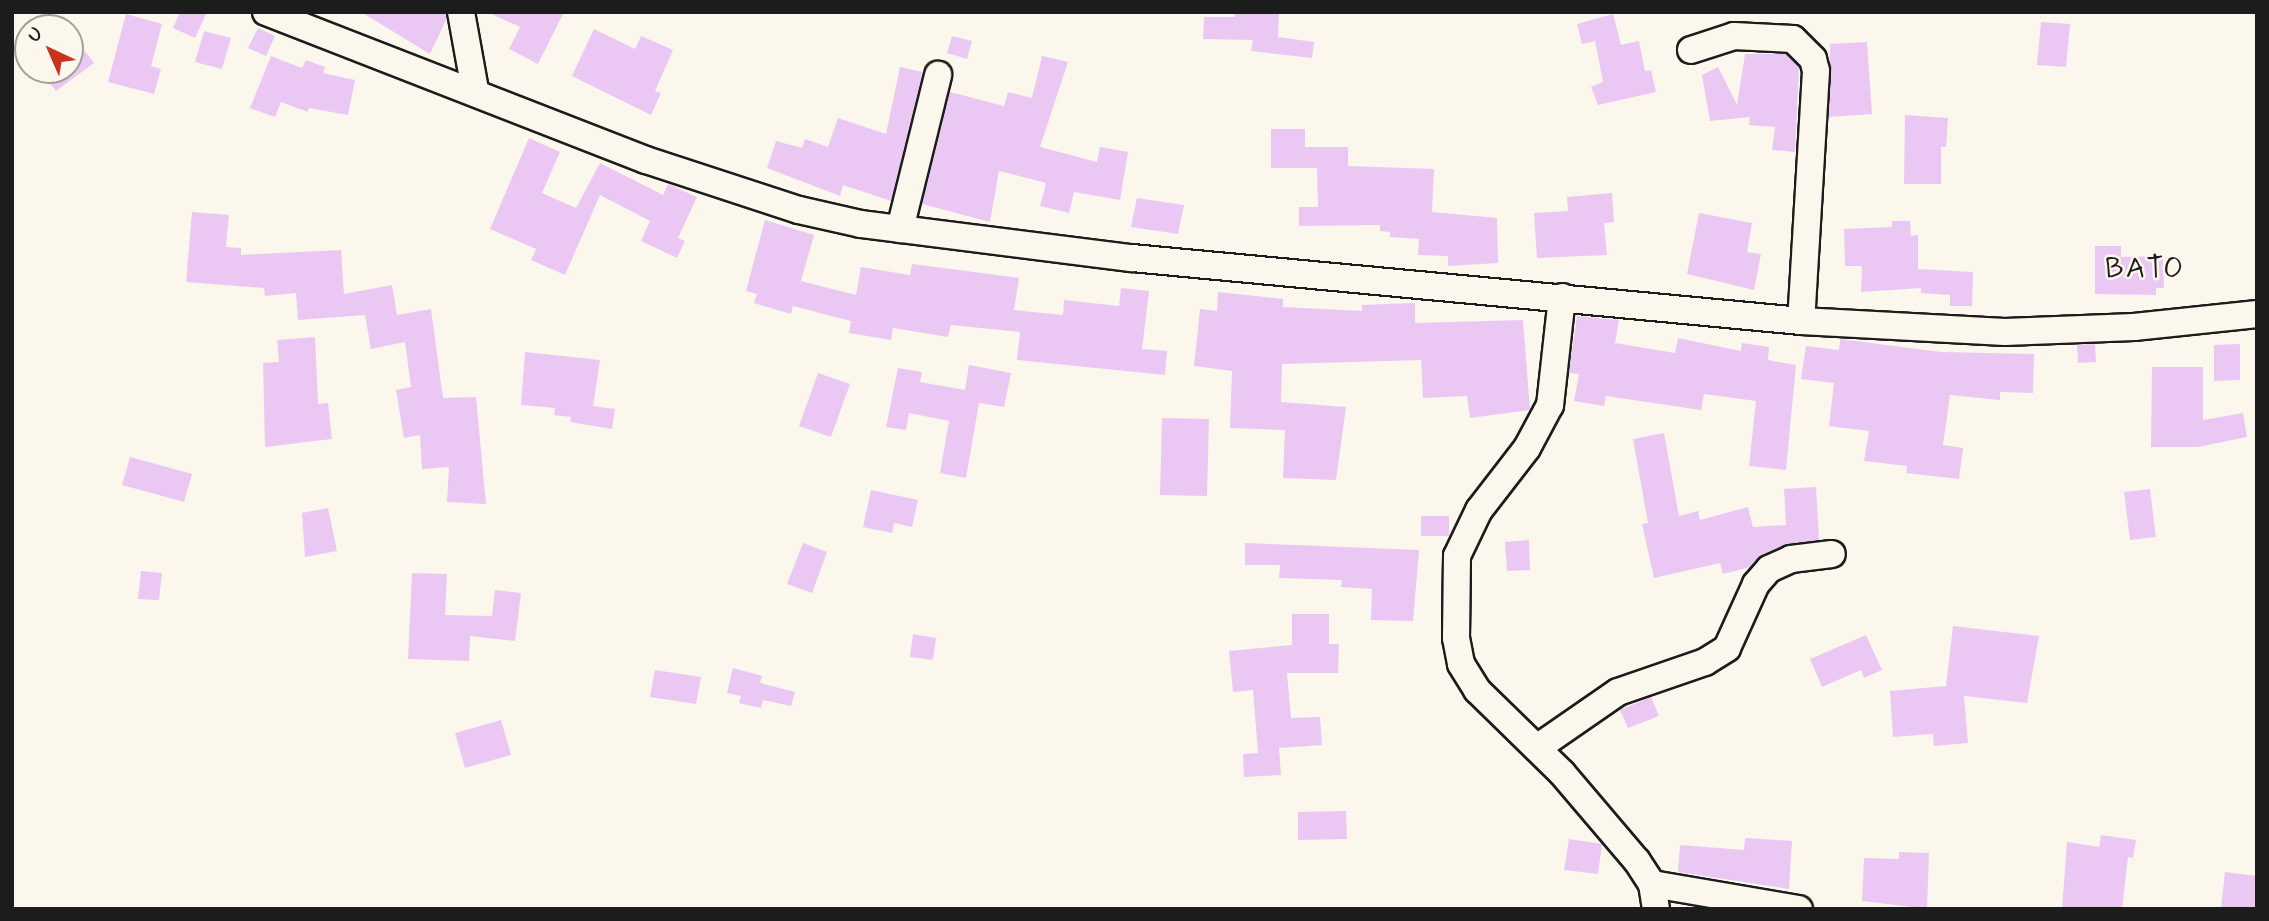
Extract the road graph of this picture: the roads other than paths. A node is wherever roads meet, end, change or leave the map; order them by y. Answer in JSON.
{"nodes":[{"id":1,"x":266,"y":12,"type":"edge"},
{"id":2,"x":461,"y":12,"type":"edge"},
{"id":3,"x":1691,"y":50,"type":"dead end"},
{"id":4,"x":938,"y":75,"type":"dead end"},
{"id":5,"x":475,"y":90,"type":"junction"},
{"id":6,"x":900,"y":229,"type":"junction"},
{"id":7,"x":1562,"y":297,"type":"junction"},
{"id":8,"x":2257,"y":314,"type":"edge"},
{"id":9,"x":1801,"y":321,"type":"junction"},
{"id":10,"x":1832,"y":554,"type":"dead end"},
{"id":11,"x":1537,"y":748,"type":"junction"},
{"id":12,"x":1654,"y":896,"type":"edge"},
{"id":13,"x":1799,"y":909,"type":"edge"}],
"edges":[{"from":1,"to":5,"type":"street"},
{"from":2,"to":5,"type":"street"},
{"from":3,"to":9,"type":"street"},
{"from":4,"to":6,"type":"street"},
{"from":5,"to":6,"type":"street"},
{"from":6,"to":7,"type":"street"},
{"from":7,"to":9,"type":"street"},
{"from":7,"to":11,"type":"street"},
{"from":8,"to":9,"type":"street"},
{"from":10,"to":11,"type":"street"},
{"from":11,"to":12,"type":"street"},
{"from":12,"to":13,"type":"street"}]}
